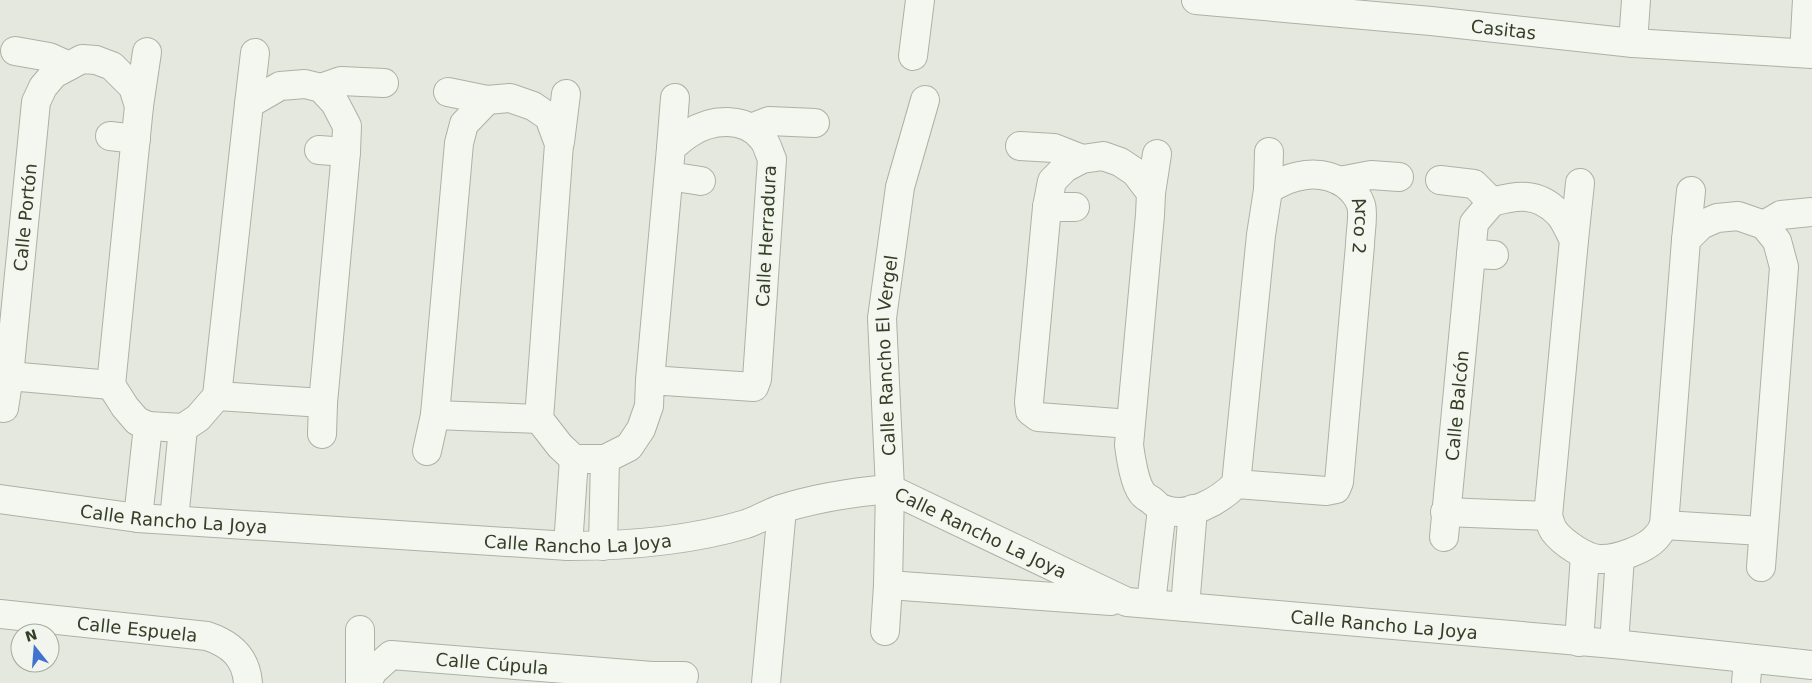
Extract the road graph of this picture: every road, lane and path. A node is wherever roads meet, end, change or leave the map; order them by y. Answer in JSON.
{"nodes":[{"id":1,"x":920,"y":0,"type":"edge"},
{"id":2,"x":1196,"y":0,"type":"edge"},
{"id":3,"x":1636,"y":0,"type":"edge"},
{"id":4,"x":1807,"y":0,"type":"edge"},
{"id":5,"x":1432,"y":11,"type":"edge"},
{"id":6,"x":1633,"y":43,"type":"junction"},
{"id":7,"x":15,"y":51,"type":"dead end"},
{"id":8,"x":147,"y":52,"type":"dead end"},
{"id":9,"x":255,"y":53,"type":"dead end"},
{"id":10,"x":1808,"y":54,"type":"edge"},
{"id":11,"x":913,"y":56,"type":"dead end"},
{"id":12,"x":69,"y":66,"type":"junction"},
{"id":13,"x":384,"y":83,"type":"dead end"},
{"id":14,"x":321,"y":88,"type":"junction"},
{"id":15,"x":448,"y":92,"type":"dead end"},
{"id":16,"x":566,"y":94,"type":"dead end"},
{"id":17,"x":675,"y":98,"type":"dead end"},
{"id":18,"x":487,"y":100,"type":"junction"},
{"id":19,"x":925,"y":100,"type":"dead end"},
{"id":20,"x":250,"y":104,"type":"junction"},
{"id":21,"x":139,"y":106,"type":"junction"},
{"id":22,"x":815,"y":122,"type":"dead end"},
{"id":23,"x":751,"y":128,"type":"junction"},
{"id":24,"x":560,"y":144,"type":"junction"},
{"id":25,"x":1020,"y":146,"type":"dead end"},
{"id":26,"x":671,"y":148,"type":"junction"},
{"id":27,"x":319,"y":150,"type":"dead end"},
{"id":28,"x":346,"y":152,"type":"junction"},
{"id":29,"x":1269,"y":152,"type":"dead end"},
{"id":30,"x":1157,"y":154,"type":"dead end"},
{"id":31,"x":1082,"y":159,"type":"junction"},
{"id":32,"x":668,"y":176,"type":"junction"},
{"id":33,"x":1399,"y":177,"type":"dead end"},
{"id":34,"x":1440,"y":180,"type":"dead end"},
{"id":35,"x":701,"y":181,"type":"dead end"},
{"id":36,"x":1340,"y":181,"type":"junction"},
{"id":37,"x":1580,"y":183,"type":"dead end"},
{"id":38,"x":1268,"y":190,"type":"junction"},
{"id":39,"x":1690,"y":191,"type":"dead end"},
{"id":40,"x":1492,"y":202,"type":"junction"},
{"id":41,"x":1047,"y":207,"type":"junction"},
{"id":42,"x":1075,"y":207,"type":"dead end"},
{"id":43,"x":1143,"y":207,"type":"junction"},
{"id":44,"x":1812,"y":212,"type":"edge"},
{"id":45,"x":1764,"y":225,"type":"junction"},
{"id":46,"x":1686,"y":240,"type":"junction"},
{"id":47,"x":1565,"y":254,"type":"junction"},
{"id":48,"x":9,"y":376,"type":"junction"},
{"id":49,"x":650,"y":380,"type":"junction"},
{"id":50,"x":111,"y":386,"type":"junction"},
{"id":51,"x":217,"y":396,"type":"junction"},
{"id":52,"x":322,"y":403,"type":"junction"},
{"id":53,"x":4,"y":408,"type":"dead end"},
{"id":54,"x":435,"y":415,"type":"junction"},
{"id":55,"x":539,"y":419,"type":"junction"},
{"id":56,"x":1130,"y":424,"type":"junction"},
{"id":57,"x":148,"y":426,"type":"junction"},
{"id":58,"x":183,"y":428,"type":"junction"},
{"id":59,"x":322,"y":434,"type":"dead end"},
{"id":60,"x":427,"y":451,"type":"dead end"},
{"id":61,"x":574,"y":459,"type":"junction"},
{"id":62,"x":605,"y":459,"type":"junction"},
{"id":63,"x":1236,"y":484,"type":"junction"},
{"id":64,"x":890,"y":489,"type":"junction"},
{"id":65,"x":0,"y":499,"type":"edge"},
{"id":66,"x":782,"y":509,"type":"junction"},
{"id":67,"x":1162,"y":509,"type":"junction"},
{"id":68,"x":1193,"y":509,"type":"junction"},
{"id":69,"x":1548,"y":516,"type":"junction"},
{"id":70,"x":138,"y":518,"type":"junction"},
{"id":71,"x":174,"y":520,"type":"junction"},
{"id":72,"x":1664,"y":525,"type":"junction"},
{"id":73,"x":1762,"y":531,"type":"junction"},
{"id":74,"x":568,"y":546,"type":"junction"},
{"id":75,"x":603,"y":546,"type":"junction"},
{"id":76,"x":1585,"y":555,"type":"junction"},
{"id":77,"x":1620,"y":557,"type":"junction"},
{"id":78,"x":1761,"y":567,"type":"dead end"},
{"id":79,"x":888,"y":585,"type":"junction"},
{"id":80,"x":1139,"y":603,"type":"junction"},
{"id":81,"x":1185,"y":606,"type":"junction"},
{"id":82,"x":0,"y":614,"type":"edge"},
{"id":83,"x":360,"y":630,"type":"dead end"},
{"id":84,"x":884,"y":631,"type":"dead end"},
{"id":85,"x":1579,"y":642,"type":"junction"},
{"id":86,"x":1614,"y":644,"type":"junction"},
{"id":87,"x":1812,"y":665,"type":"edge"},
{"id":88,"x":1747,"y":671,"type":"edge"},
{"id":89,"x":684,"y":676,"type":"dead end"},
{"id":90,"x":651,"y":679,"type":"edge"},
{"id":91,"x":248,"y":683,"type":"edge"},
{"id":92,"x":360,"y":683,"type":"edge"},
{"id":93,"x":367,"y":683,"type":"edge"},
{"id":94,"x":766,"y":683,"type":"edge"}],
"edges":[{"from":1,"to":11,"type":"street"},
{"from":2,"to":5,"type":"street","name":"Casitas"},
{"from":3,"to":6,"type":"street"},
{"from":4,"to":10,"type":"street"},
{"from":5,"to":6,"type":"street","name":"Casitas"},
{"from":6,"to":10,"type":"street","name":"Casitas"},
{"from":7,"to":12,"type":"street"},
{"from":8,"to":21,"type":"street","name":"Calle Portón"},
{"from":9,"to":20,"type":"street"},
{"from":12,"to":21,"type":"street","name":"Calle Portón"},
{"from":12,"to":48,"type":"street","name":"Calle Portón"},
{"from":13,"to":14,"type":"street"},
{"from":14,"to":20,"type":"street"},
{"from":14,"to":28,"type":"street"},
{"from":15,"to":18,"type":"street"},
{"from":16,"to":24,"type":"street"},
{"from":17,"to":26,"type":"street"},
{"from":18,"to":24,"type":"street"},
{"from":18,"to":54,"type":"street"},
{"from":19,"to":64,"type":"street","name":"Calle Rancho El Vergel"},
{"from":20,"to":51,"type":"street"},
{"from":21,"to":50,"type":"street","name":"Calle Portón"},
{"from":22,"to":23,"type":"street"},
{"from":23,"to":26,"type":"street"},
{"from":23,"to":49,"type":"street","name":"Calle Herradura"},
{"from":24,"to":55,"type":"street"},
{"from":25,"to":31,"type":"street"},
{"from":26,"to":32,"type":"street"},
{"from":27,"to":28,"type":"street"},
{"from":28,"to":52,"type":"street"},
{"from":29,"to":38,"type":"street"},
{"from":30,"to":43,"type":"street"},
{"from":31,"to":41,"type":"street"},
{"from":31,"to":43,"type":"street"},
{"from":32,"to":35,"type":"street"},
{"from":32,"to":49,"type":"street"},
{"from":33,"to":36,"type":"street"},
{"from":34,"to":40,"type":"street"},
{"from":36,"to":38,"type":"street","name":"Arco 2"},
{"from":36,"to":63,"type":"street","name":"Arco 2"},
{"from":37,"to":47,"type":"street"},
{"from":38,"to":63,"type":"street"},
{"from":39,"to":46,"type":"street"},
{"from":40,"to":47,"type":"street"},
{"from":40,"to":69,"type":"street","name":"Calle Balcón"},
{"from":41,"to":42,"type":"street"},
{"from":41,"to":56,"type":"street"},
{"from":43,"to":56,"type":"street"},
{"from":44,"to":45,"type":"street"},
{"from":45,"to":46,"type":"street"},
{"from":45,"to":73,"type":"street"},
{"from":46,"to":72,"type":"street"},
{"from":47,"to":69,"type":"street"},
{"from":48,"to":50,"type":"street"},
{"from":48,"to":53,"type":"street","name":"Calle Portón"},
{"from":49,"to":62,"type":"street"},
{"from":50,"to":57,"type":"street"},
{"from":51,"to":52,"type":"street"},
{"from":51,"to":58,"type":"street"},
{"from":52,"to":59,"type":"street"},
{"from":54,"to":55,"type":"street"},
{"from":54,"to":60,"type":"street"},
{"from":55,"to":61,"type":"street"},
{"from":56,"to":67,"type":"street"},
{"from":57,"to":58,"type":"street"},
{"from":57,"to":70,"type":"street"},
{"from":58,"to":71,"type":"street"},
{"from":61,"to":62,"type":"street"},
{"from":61,"to":74,"type":"street"},
{"from":62,"to":75,"type":"street"},
{"from":63,"to":68,"type":"street"},
{"from":64,"to":66,"type":"street","name":"Calle Rancho La Joya"},
{"from":64,"to":79,"type":"street","name":"Calle Rancho El Vergel"},
{"from":64,"to":80,"type":"street","name":"Calle Rancho La Joya"},
{"from":65,"to":70,"type":"street","name":"Calle Rancho La Joya"},
{"from":66,"to":75,"type":"street","name":"Calle Rancho La Joya"},
{"from":66,"to":94,"type":"street"},
{"from":67,"to":68,"type":"street"},
{"from":67,"to":80,"type":"street"},
{"from":68,"to":81,"type":"street"},
{"from":69,"to":76,"type":"street"},
{"from":70,"to":71,"type":"street","name":"Calle Rancho La Joya"},
{"from":71,"to":74,"type":"street","name":"Calle Rancho La Joya"},
{"from":72,"to":73,"type":"street"},
{"from":72,"to":77,"type":"street"},
{"from":73,"to":78,"type":"street"},
{"from":74,"to":75,"type":"street","name":"Calle Rancho La Joya"},
{"from":76,"to":77,"type":"street"},
{"from":76,"to":85,"type":"street"},
{"from":77,"to":86,"type":"street"},
{"from":79,"to":80,"type":"street"},
{"from":79,"to":84,"type":"street","name":"Calle Rancho El Vergel"},
{"from":80,"to":81,"type":"street","name":"Calle Rancho La Joya"},
{"from":81,"to":85,"type":"street","name":"Calle Rancho La Joya"},
{"from":82,"to":91,"type":"street","name":"Calle Espuela"},
{"from":83,"to":92,"type":"street"},
{"from":85,"to":86,"type":"street","name":"Calle Rancho La Joya"},
{"from":86,"to":88,"type":"street","name":"Calle Rancho La Joya"},
{"from":87,"to":88,"type":"street","name":"Calle Rancho La Joya"},
{"from":89,"to":90,"type":"street","name":"Calle Cúpula"},
{"from":90,"to":93,"type":"street","name":"Calle Cúpula"}]}
